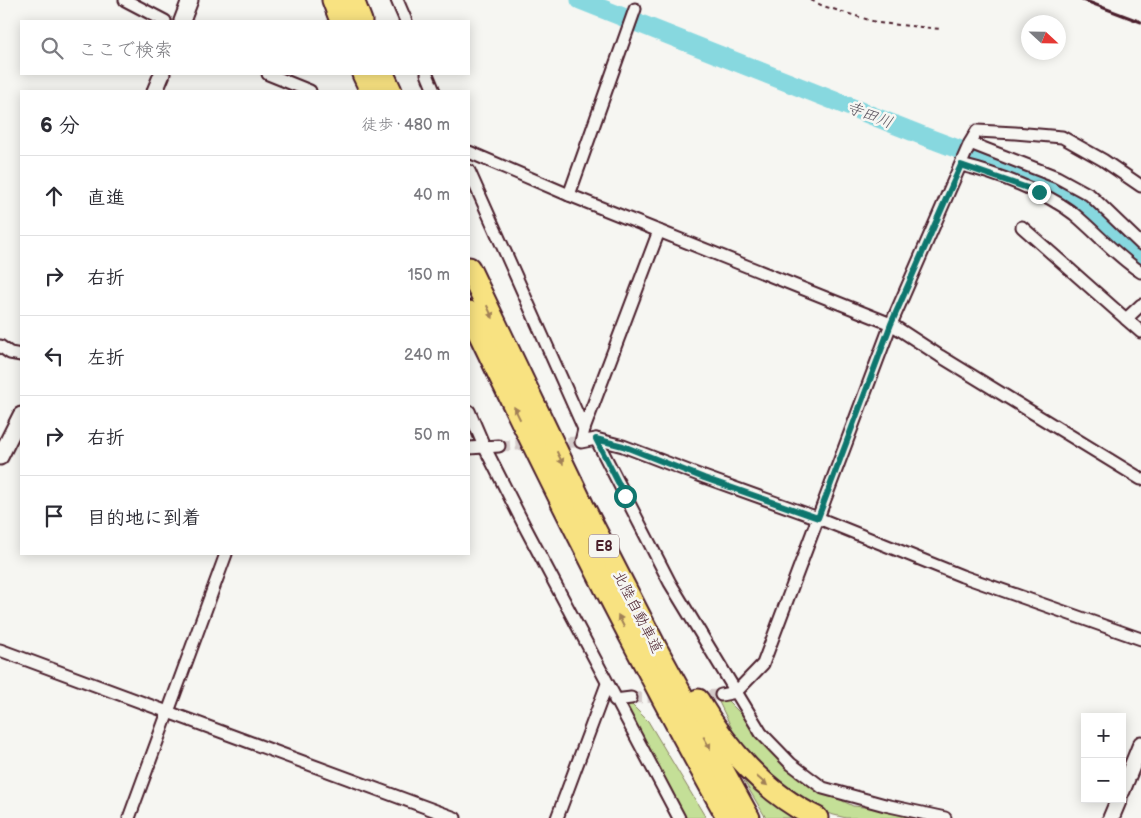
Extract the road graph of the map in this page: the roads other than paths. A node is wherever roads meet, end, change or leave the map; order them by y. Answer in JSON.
{"nodes":[{"id":1,"x":125,"y":0,"type":"edge"},
{"id":2,"x":190,"y":0,"type":"edge"},
{"id":3,"x":333,"y":0,"type":"edge"},
{"id":4,"x":353,"y":0,"type":"edge"},
{"id":5,"x":397,"y":0,"type":"edge"},
{"id":6,"x":635,"y":9,"type":"dead end"},
{"id":7,"x":163,"y":20,"type":"edge"},
{"id":8,"x":182,"y":20,"type":"edge"},
{"id":9,"x":341,"y":20,"type":"edge"},
{"id":10,"x":361,"y":20,"type":"edge"},
{"id":11,"x":406,"y":20,"type":"edge"},
{"id":12,"x":162,"y":75,"type":"edge"},
{"id":13,"x":270,"y":75,"type":"edge"},
{"id":14,"x":363,"y":75,"type":"edge"},
{"id":15,"x":383,"y":75,"type":"edge"},
{"id":16,"x":427,"y":75,"type":"edge"},
{"id":17,"x":155,"y":90,"type":"edge"},
{"id":18,"x":308,"y":90,"type":"edge"},
{"id":19,"x":371,"y":90,"type":"edge"},
{"id":20,"x":391,"y":90,"type":"edge"},
{"id":21,"x":434,"y":90,"type":"edge"},
{"id":22,"x":970,"y":143,"type":"junction"},
{"id":23,"x":470,"y":152,"type":"edge"},
{"id":24,"x":961,"y":165,"type":"junction"},
{"id":25,"x":470,"y":173,"type":"edge"},
{"id":26,"x":1141,"y":186,"type":"edge"},
{"id":27,"x":569,"y":195,"type":"junction"},
{"id":28,"x":1022,"y":227,"type":"dead end"},
{"id":29,"x":659,"y":231,"type":"junction"},
{"id":30,"x":1141,"y":244,"type":"edge"},
{"id":31,"x":470,"y":270,"type":"edge"},
{"id":32,"x":1141,"y":272,"type":"edge"},
{"id":33,"x":1141,"y":305,"type":"edge"},
{"id":34,"x":470,"y":314,"type":"edge"},
{"id":35,"x":1126,"y":319,"type":"junction"},
{"id":36,"x":891,"y":324,"type":"junction"},
{"id":37,"x":1141,"y":332,"type":"edge"},
{"id":38,"x":0,"y":346,"type":"edge"},
{"id":39,"x":20,"y":355,"type":"edge"},
{"id":40,"x":470,"y":413,"type":"edge"},
{"id":41,"x":20,"y":417,"type":"edge"},
{"id":42,"x":584,"y":429,"type":"junction"},
{"id":43,"x":596,"y":439,"type":"junction"},
{"id":44,"x":484,"y":446,"type":"junction"},
{"id":45,"x":499,"y":446,"type":"tunnel mouth"},
{"id":46,"x":470,"y":448,"type":"edge"},
{"id":47,"x":0,"y":457,"type":"edge"},
{"id":48,"x":1141,"y":479,"type":"edge"},
{"id":49,"x":583,"y":506,"type":"junction"},
{"id":50,"x":818,"y":518,"type":"junction"},
{"id":51,"x":226,"y":555,"type":"edge"},
{"id":52,"x":1141,"y":639,"type":"edge"},
{"id":53,"x":635,"y":648,"type":"junction"},
{"id":54,"x":0,"y":650,"type":"edge"},
{"id":55,"x":607,"y":684,"type":"junction"},
{"id":56,"x":736,"y":692,"type":"junction"},
{"id":57,"x":722,"y":695,"type":"tunnel mouth"},
{"id":58,"x":631,"y":698,"type":"tunnel mouth"},
{"id":59,"x":615,"y":700,"type":"junction"},
{"id":60,"x":168,"y":711,"type":"junction"},
{"id":61,"x":1141,"y":744,"type":"edge"},
{"id":62,"x":1126,"y":781,"type":"edge"},
{"id":63,"x":1117,"y":803,"type":"edge"},
{"id":64,"x":129,"y":818,"type":"edge"},
{"id":65,"x":455,"y":818,"type":"edge"},
{"id":66,"x":557,"y":818,"type":"edge"},
{"id":67,"x":679,"y":818,"type":"edge"},
{"id":68,"x":720,"y":818,"type":"edge"},
{"id":69,"x":728,"y":818,"type":"edge"},
{"id":70,"x":750,"y":818,"type":"edge"},
{"id":71,"x":817,"y":818,"type":"edge"},
{"id":72,"x":945,"y":818,"type":"edge"},
{"id":73,"x":1111,"y":818,"type":"edge"}],
"edges":[{"from":1,"to":7,"type":"street"},
{"from":2,"to":8,"type":"street"},
{"from":3,"to":9,"type":"highway"},
{"from":4,"to":10,"type":"highway"},
{"from":5,"to":11,"type":"street"},
{"from":6,"to":27,"type":"street"},
{"from":12,"to":17,"type":"street"},
{"from":13,"to":18,"type":"street"},
{"from":14,"to":19,"type":"highway"},
{"from":15,"to":20,"type":"highway"},
{"from":16,"to":21,"type":"street"},
{"from":22,"to":24,"type":"street"},
{"from":22,"to":26,"type":"street"},
{"from":22,"to":30,"type":"street"},
{"from":23,"to":27,"type":"street"},
{"from":24,"to":32,"type":"street"},
{"from":24,"to":36,"type":"street"},
{"from":25,"to":42,"type":"street"},
{"from":27,"to":29,"type":"street"},
{"from":28,"to":35,"type":"street"},
{"from":29,"to":36,"type":"street"},
{"from":29,"to":42,"type":"street"},
{"from":31,"to":49,"type":"highway","name":"北陸自動車道","number":"E8","one_way":true},
{"from":33,"to":35,"type":"street"},
{"from":53,"to":34,"type":"highway","name":"北陸自動車道","number":"E8","one_way":true},
{"from":35,"to":37,"type":"street"},
{"from":36,"to":48,"type":"street"},
{"from":36,"to":50,"type":"street"},
{"from":38,"to":39,"type":"street"},
{"from":40,"to":44,"type":"street"},
{"from":41,"to":47,"type":"street"},
{"from":42,"to":43,"type":"street"},
{"from":43,"to":50,"type":"street"},
{"from":43,"to":56,"type":"street"},
{"from":44,"to":45,"type":"street"},
{"from":44,"to":46,"type":"street"},
{"from":44,"to":55,"type":"street"},
{"from":49,"to":70,"type":"highway","name":"北陸自動車道","number":"E8","one_way":true},
{"from":49,"to":71,"type":"highway","one_way":true},
{"from":50,"to":52,"type":"street"},
{"from":50,"to":56,"type":"street"},
{"from":51,"to":60,"type":"street"},
{"from":53,"to":68,"type":"highway"},
{"from":53,"to":69,"type":"highway","name":"北陸自動車道","number":"E8"},
{"from":54,"to":60,"type":"street"},
{"from":55,"to":59,"type":"street"},
{"from":55,"to":66,"type":"street"},
{"from":56,"to":57,"type":"street"},
{"from":56,"to":72,"type":"street"},
{"from":58,"to":59,"type":"street"},
{"from":59,"to":67,"type":"street"},
{"from":60,"to":64,"type":"street"},
{"from":60,"to":65,"type":"street"},
{"from":61,"to":62,"type":"street"},
{"from":63,"to":73,"type":"street"}]}
